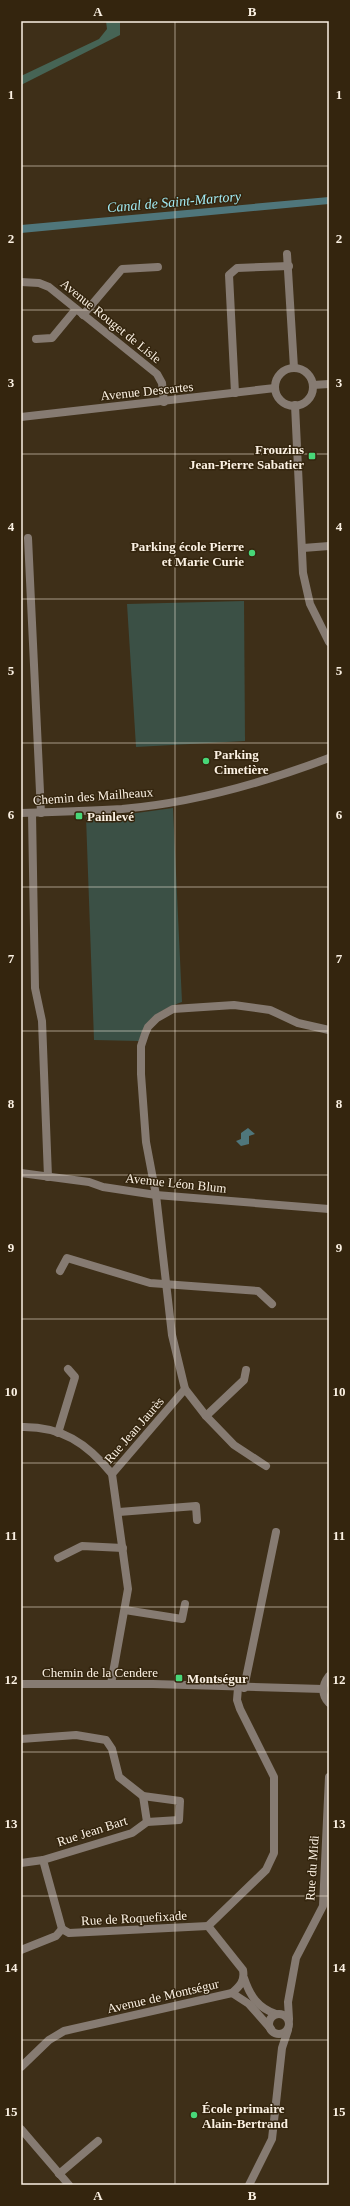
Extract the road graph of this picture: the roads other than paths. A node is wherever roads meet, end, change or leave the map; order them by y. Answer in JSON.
{"nodes":[{"id":1,"x":288,"y":254,"type":"dead end"},
{"id":2,"x":289,"y":266,"type":"junction"},
{"id":3,"x":158,"y":267,"type":"dead end"},
{"id":4,"x":21,"y":282,"type":"edge"},
{"id":5,"x":76,"y":309,"type":"junction"},
{"id":6,"x":83,"y":315,"type":"junction"},
{"id":7,"x":36,"y":339,"type":"dead end"},
{"id":8,"x":294,"y":368,"type":"junction"},
{"id":9,"x":329,"y":384,"type":"edge"},
{"id":10,"x":313,"y":386,"type":"junction"},
{"id":11,"x":275,"y":388,"type":"junction"},
{"id":12,"x":235,"y":393,"type":"junction"},
{"id":13,"x":164,"y":402,"type":"junction"},
{"id":14,"x":295,"y":406,"type":"junction"},
{"id":15,"x":21,"y":417,"type":"edge"},
{"id":16,"x":28,"y":538,"type":"dead end"},
{"id":17,"x":329,"y":546,"type":"edge"},
{"id":18,"x":303,"y":548,"type":"junction"},
{"id":19,"x":329,"y":642,"type":"edge"},
{"id":20,"x":329,"y":758,"type":"edge"},
{"id":21,"x":21,"y":813,"type":"edge"},
{"id":22,"x":36,"y":813,"type":"junction"},
{"id":23,"x":329,"y":1030,"type":"edge"},
{"id":24,"x":21,"y":1173,"type":"edge"},
{"id":25,"x":48,"y":1177,"type":"junction"},
{"id":26,"x":156,"y":1195,"type":"junction"},
{"id":27,"x":329,"y":1209,"type":"edge"},
{"id":28,"x":60,"y":1271,"type":"dead end"},
{"id":29,"x":167,"y":1284,"type":"junction"},
{"id":30,"x":272,"y":1304,"type":"dead end"},
{"id":31,"x":68,"y":1369,"type":"dead end"},
{"id":32,"x":246,"y":1370,"type":"dead end"},
{"id":33,"x":185,"y":1390,"type":"junction"},
{"id":34,"x":206,"y":1416,"type":"junction"},
{"id":35,"x":21,"y":1427,"type":"edge"},
{"id":36,"x":58,"y":1433,"type":"junction"},
{"id":37,"x":266,"y":1466,"type":"dead end"},
{"id":38,"x":112,"y":1474,"type":"junction"},
{"id":39,"x":119,"y":1512,"type":"junction"},
{"id":40,"x":197,"y":1520,"type":"dead end"},
{"id":41,"x":276,"y":1532,"type":"dead end"},
{"id":42,"x":123,"y":1548,"type":"junction"},
{"id":43,"x":58,"y":1558,"type":"dead end"},
{"id":44,"x":185,"y":1604,"type":"dead end"},
{"id":45,"x":125,"y":1610,"type":"junction"},
{"id":46,"x":329,"y":1676,"type":"edge"},
{"id":47,"x":21,"y":1684,"type":"edge"},
{"id":48,"x":111,"y":1684,"type":"junction"},
{"id":49,"x":241,"y":1688,"type":"junction"},
{"id":50,"x":323,"y":1689,"type":"junction"},
{"id":51,"x":329,"y":1703,"type":"edge"},
{"id":52,"x":21,"y":1739,"type":"edge"},
{"id":53,"x":329,"y":1777,"type":"edge"},
{"id":54,"x":143,"y":1796,"type":"junction"},
{"id":55,"x":146,"y":1822,"type":"junction"},
{"id":56,"x":44,"y":1860,"type":"junction"},
{"id":57,"x":21,"y":1863,"type":"edge"},
{"id":58,"x":208,"y":1926,"type":"junction"},
{"id":59,"x":62,"y":1929,"type":"junction"},
{"id":60,"x":21,"y":1950,"type":"edge"},
{"id":61,"x":244,"y":1978,"type":"junction"},
{"id":62,"x":232,"y":1993,"type":"junction"},
{"id":63,"x":288,"y":2002,"type":"junction"},
{"id":64,"x":277,"y":2014,"type":"junction"},
{"id":65,"x":289,"y":2019,"type":"junction"},
{"id":66,"x":288,"y":2030,"type":"junction"},
{"id":67,"x":273,"y":2031,"type":"junction"},
{"id":68,"x":282,"y":2048,"type":"junction"},
{"id":69,"x":21,"y":2067,"type":"edge"},
{"id":70,"x":21,"y":2129,"type":"edge"},
{"id":71,"x":98,"y":2141,"type":"dead end"},
{"id":72,"x":59,"y":2174,"type":"junction"},
{"id":73,"x":69,"y":2185,"type":"edge"},
{"id":74,"x":249,"y":2185,"type":"edge"}],
"edges":[{"from":1,"to":2,"type":"street"},
{"from":2,"to":8,"type":"street"},
{"from":2,"to":12,"type":"street"},
{"from":3,"to":6,"type":"street"},
{"from":4,"to":5,"type":"street","name":"Avenue Rouget de Lisle"},
{"from":5,"to":6,"type":"street","name":"Avenue Rouget de Lisle"},
{"from":5,"to":7,"type":"street"},
{"from":6,"to":13,"type":"street","name":"Avenue Rouget de Lisle"},
{"from":8,"to":10,"type":"street"},
{"from":8,"to":11,"type":"street"},
{"from":9,"to":10,"type":"street"},
{"from":10,"to":14,"type":"street"},
{"from":11,"to":12,"type":"street","name":"Avenue Descartes"},
{"from":11,"to":14,"type":"street"},
{"from":12,"to":13,"type":"street","name":"Avenue Descartes"},
{"from":13,"to":15,"type":"street","name":"Avenue Descartes"},
{"from":14,"to":18,"type":"street"},
{"from":16,"to":22,"type":"street"},
{"from":17,"to":18,"type":"street"},
{"from":18,"to":19,"type":"street"},
{"from":20,"to":22,"type":"street","name":"Chemin des Mailheaux"},
{"from":21,"to":22,"type":"street","name":"Chemin des Mailheaux"},
{"from":22,"to":25,"type":"street"},
{"from":23,"to":26,"type":"street"},
{"from":24,"to":25,"type":"street","name":"Avenue Léon Blum"},
{"from":25,"to":26,"type":"street","name":"Avenue Léon Blum"},
{"from":26,"to":27,"type":"street","name":"Avenue Léon Blum"},
{"from":26,"to":29,"type":"street"},
{"from":28,"to":29,"type":"street"},
{"from":29,"to":30,"type":"street"},
{"from":29,"to":33,"type":"street"},
{"from":31,"to":36,"type":"street"},
{"from":32,"to":34,"type":"street"},
{"from":33,"to":34,"type":"street"},
{"from":33,"to":38,"type":"street","name":"Rue Jean Jaurès"},
{"from":34,"to":37,"type":"street"},
{"from":35,"to":36,"type":"street"},
{"from":36,"to":38,"type":"street"},
{"from":38,"to":39,"type":"street","name":"Rue Jean Jaurès"},
{"from":39,"to":40,"type":"street"},
{"from":39,"to":42,"type":"street","name":"Rue Jean Jaurès"},
{"from":41,"to":49,"type":"street"},
{"from":42,"to":43,"type":"street"},
{"from":42,"to":45,"type":"street","name":"Rue Jean Jaurès"},
{"from":44,"to":45,"type":"street"},
{"from":45,"to":48,"type":"street","name":"Rue Jean Jaurès"},
{"from":46,"to":50,"type":"street"},
{"from":47,"to":48,"type":"street","name":"Chemin de la Cendere"},
{"from":48,"to":49,"type":"street","name":"Chemin de la Cendere"},
{"from":49,"to":50,"type":"street","name":"Chemin de la Cendere"},
{"from":49,"to":58,"type":"street"},
{"from":50,"to":51,"type":"street"},
{"from":52,"to":54,"type":"street"},
{"from":53,"to":63,"type":"street","name":"Rue du Midi"},
{"from":54,"to":55,"type":"street","name":"Rue Jean Bart"},
{"from":54,"to":55,"type":"street","name":"Rue Jean Bart"},
{"from":55,"to":56,"type":"street","name":"Rue Jean Bart"},
{"from":56,"to":57,"type":"street","name":"Rue Jean Bart"},
{"from":56,"to":59,"type":"street"},
{"from":58,"to":59,"type":"street","name":"Rue de Roquefixade"},
{"from":58,"to":61,"type":"street"},
{"from":59,"to":60,"type":"street"},
{"from":61,"to":62,"type":"street","name":"Avenue de Montségur"},
{"from":61,"to":64,"type":"street"},
{"from":62,"to":67,"type":"street","name":"Rue du Midi"},
{"from":62,"to":69,"type":"street","name":"Avenue de Montségur"},
{"from":63,"to":64,"type":"street"},
{"from":63,"to":65,"type":"street","name":"Rue du Midi"},
{"from":64,"to":65,"type":"street"},
{"from":64,"to":67,"type":"street"},
{"from":65,"to":66,"type":"street","name":"Rue du Midi"},
{"from":66,"to":67,"type":"street"},
{"from":66,"to":68,"type":"street","name":"Rue du Midi"},
{"from":67,"to":68,"type":"street","name":"Rue du Midi"},
{"from":68,"to":74,"type":"street","name":"Rue du Midi"},
{"from":70,"to":72,"type":"street"},
{"from":71,"to":72,"type":"street"},
{"from":72,"to":73,"type":"street"}]}
